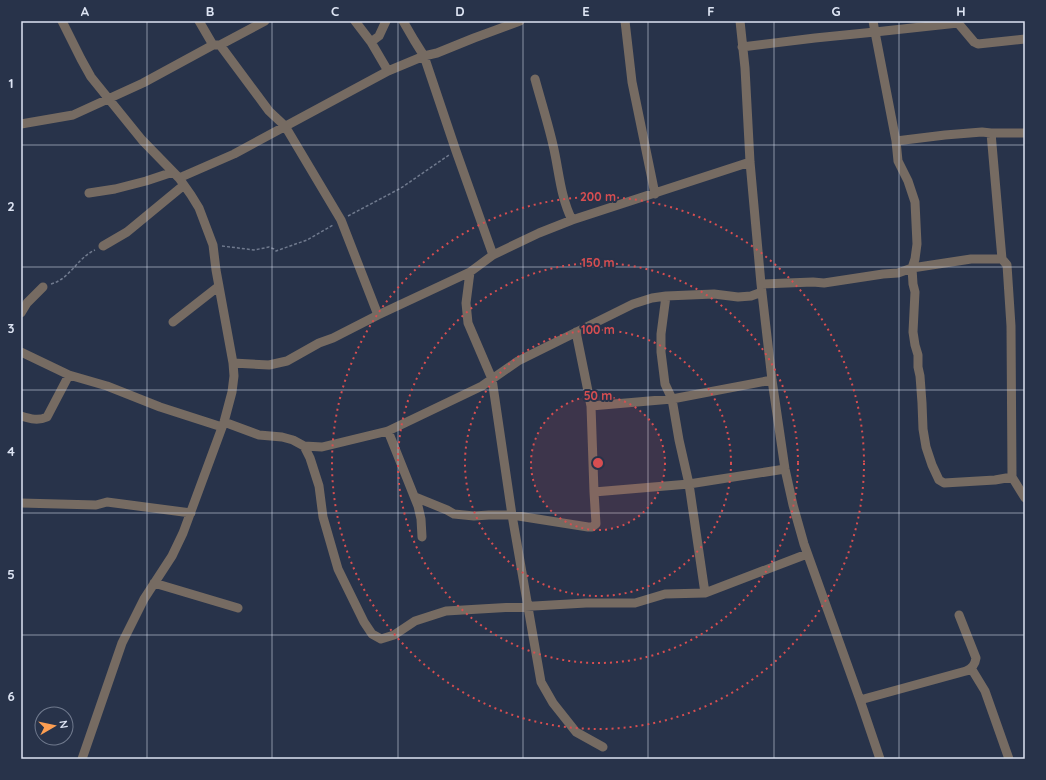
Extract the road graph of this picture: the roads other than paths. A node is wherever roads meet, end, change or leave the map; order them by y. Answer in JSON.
{"nodes":[{"id":1,"x":62,"y":21,"type":"edge"},
{"id":2,"x":199,"y":21,"type":"edge"},
{"id":3,"x":265,"y":21,"type":"edge"},
{"id":4,"x":355,"y":21,"type":"edge"},
{"id":5,"x":386,"y":21,"type":"edge"},
{"id":6,"x":403,"y":21,"type":"edge"},
{"id":7,"x":520,"y":21,"type":"edge"},
{"id":8,"x":625,"y":21,"type":"edge"},
{"id":9,"x":740,"y":21,"type":"edge"},
{"id":10,"x":873,"y":21,"type":"edge"},
{"id":11,"x":509,"y":23,"type":"edge"},
{"id":12,"x":961,"y":23,"type":"edge"},
{"id":13,"x":875,"y":32,"type":"junction"},
{"id":14,"x":1025,"y":39,"type":"edge"},
{"id":15,"x":371,"y":42,"type":"junction"},
{"id":16,"x":216,"y":45,"type":"junction"},
{"id":17,"x":742,"y":47,"type":"junction"},
{"id":18,"x":424,"y":56,"type":"junction"},
{"id":19,"x":388,"y":71,"type":"junction"},
{"id":20,"x":535,"y":79,"type":"dead end"},
{"id":21,"x":109,"y":98,"type":"junction"},
{"id":22,"x":21,"y":124,"type":"edge"},
{"id":23,"x":285,"y":126,"type":"junction"},
{"id":24,"x":991,"y":133,"type":"junction"},
{"id":25,"x":1025,"y":133,"type":"edge"},
{"id":26,"x":896,"y":141,"type":"junction"},
{"id":27,"x":750,"y":162,"type":"junction"},
{"id":28,"x":179,"y":178,"type":"junction"},
{"id":29,"x":89,"y":193,"type":"dead end"},
{"id":30,"x":654,"y":194,"type":"junction"},
{"id":31,"x":572,"y":220,"type":"junction"},
{"id":32,"x":103,"y":246,"type":"road end"},
{"id":33,"x":493,"y":255,"type":"junction"},
{"id":34,"x":1002,"y":259,"type":"junction"},
{"id":35,"x":912,"y":268,"type":"junction"},
{"id":36,"x":470,"y":272,"type":"junction"},
{"id":37,"x":44,"y":286,"type":"road end"},
{"id":38,"x":219,"y":286,"type":"junction"},
{"id":39,"x":762,"y":288,"type":"junction"},
{"id":40,"x":666,"y":296,"type":"junction"},
{"id":41,"x":21,"y":313,"type":"edge"},
{"id":42,"x":378,"y":315,"type":"junction"},
{"id":43,"x":173,"y":322,"type":"dead end"},
{"id":44,"x":576,"y":332,"type":"junction"},
{"id":45,"x":21,"y":352,"type":"edge"},
{"id":46,"x":233,"y":363,"type":"junction"},
{"id":47,"x":69,"y":375,"type":"junction"},
{"id":48,"x":492,"y":378,"type":"junction"},
{"id":49,"x":772,"y":380,"type":"junction"},
{"id":50,"x":672,"y":399,"type":"junction"},
{"id":51,"x":591,"y":406,"type":"junction"},
{"id":52,"x":21,"y":416,"type":"edge"},
{"id":53,"x":223,"y":425,"type":"junction"},
{"id":54,"x":388,"y":431,"type":"junction"},
{"id":55,"x":304,"y":446,"type":"junction"},
{"id":56,"x":785,"y":469,"type":"junction"},
{"id":57,"x":1012,"y":477,"type":"junction"},
{"id":58,"x":689,"y":484,"type":"junction"},
{"id":59,"x":594,"y":492,"type":"junction"},
{"id":60,"x":415,"y":498,"type":"junction"},
{"id":61,"x":1025,"y":498,"type":"edge"},
{"id":62,"x":21,"y":503,"type":"edge"},
{"id":63,"x":191,"y":513,"type":"junction"},
{"id":64,"x":512,"y":515,"type":"junction"},
{"id":65,"x":422,"y":537,"type":"dead end"},
{"id":66,"x":807,"y":554,"type":"junction"},
{"id":67,"x":154,"y":583,"type":"junction"},
{"id":68,"x":706,"y":593,"type":"junction"},
{"id":69,"x":528,"y":606,"type":"junction"},
{"id":70,"x":238,"y":608,"type":"dead end"},
{"id":71,"x":959,"y":615,"type":"dead end"},
{"id":72,"x":971,"y":668,"type":"junction"},
{"id":73,"x":860,"y":700,"type":"junction"},
{"id":74,"x":603,"y":747,"type":"dead end"},
{"id":75,"x":82,"y":759,"type":"edge"},
{"id":76,"x":880,"y":759,"type":"edge"},
{"id":77,"x":1009,"y":759,"type":"edge"}],
"edges":[{"from":1,"to":21,"type":"street"},
{"from":2,"to":16,"type":"street"},
{"from":3,"to":16,"type":"street"},
{"from":4,"to":15,"type":"street"},
{"from":5,"to":15,"type":"street"},
{"from":6,"to":18,"type":"street"},
{"from":7,"to":11,"type":"street"},
{"from":8,"to":30,"type":"street"},
{"from":9,"to":17,"type":"street"},
{"from":10,"to":13,"type":"street"},
{"from":11,"to":18,"type":"street"},
{"from":12,"to":13,"type":"street"},
{"from":12,"to":14,"type":"street"},
{"from":13,"to":17,"type":"street"},
{"from":13,"to":26,"type":"street"},
{"from":15,"to":19,"type":"street"},
{"from":16,"to":21,"type":"street"},
{"from":16,"to":23,"type":"street"},
{"from":17,"to":27,"type":"street"},
{"from":18,"to":19,"type":"street"},
{"from":18,"to":33,"type":"street"},
{"from":19,"to":23,"type":"street"},
{"from":20,"to":31,"type":"street"},
{"from":21,"to":22,"type":"street"},
{"from":21,"to":28,"type":"street"},
{"from":23,"to":28,"type":"street"},
{"from":23,"to":42,"type":"street"},
{"from":24,"to":25,"type":"street"},
{"from":24,"to":26,"type":"street"},
{"from":24,"to":34,"type":"street"},
{"from":26,"to":35,"type":"street"},
{"from":27,"to":30,"type":"street"},
{"from":27,"to":39,"type":"street"},
{"from":28,"to":29,"type":"street"},
{"from":28,"to":32,"type":"street"},
{"from":28,"to":38,"type":"street"},
{"from":30,"to":31,"type":"street"},
{"from":31,"to":33,"type":"street"},
{"from":33,"to":36,"type":"street"},
{"from":34,"to":35,"type":"street"},
{"from":34,"to":57,"type":"street"},
{"from":35,"to":39,"type":"street"},
{"from":35,"to":57,"type":"street"},
{"from":36,"to":42,"type":"street"},
{"from":36,"to":48,"type":"street"},
{"from":37,"to":41,"type":"street"},
{"from":38,"to":43,"type":"street"},
{"from":38,"to":46,"type":"street"},
{"from":39,"to":40,"type":"street"},
{"from":39,"to":49,"type":"street"},
{"from":40,"to":44,"type":"street"},
{"from":40,"to":50,"type":"street"},
{"from":42,"to":46,"type":"street"},
{"from":44,"to":48,"type":"street"},
{"from":44,"to":51,"type":"street"},
{"from":45,"to":47,"type":"street"},
{"from":46,"to":53,"type":"street"},
{"from":47,"to":52,"type":"street"},
{"from":47,"to":53,"type":"street"},
{"from":48,"to":54,"type":"street"},
{"from":48,"to":64,"type":"street"},
{"from":49,"to":50,"type":"street"},
{"from":49,"to":56,"type":"street"},
{"from":50,"to":51,"type":"street"},
{"from":50,"to":58,"type":"street"},
{"from":51,"to":59,"type":"street"},
{"from":53,"to":55,"type":"street"},
{"from":53,"to":63,"type":"street"},
{"from":54,"to":55,"type":"street"},
{"from":54,"to":60,"type":"street"},
{"from":55,"to":69,"type":"street"},
{"from":56,"to":58,"type":"street"},
{"from":56,"to":66,"type":"street"},
{"from":57,"to":61,"type":"street"},
{"from":58,"to":59,"type":"street"},
{"from":58,"to":68,"type":"street"},
{"from":59,"to":64,"type":"street"},
{"from":60,"to":64,"type":"street"},
{"from":60,"to":65,"type":"street"},
{"from":62,"to":63,"type":"street"},
{"from":63,"to":67,"type":"street"},
{"from":64,"to":69,"type":"street"},
{"from":66,"to":68,"type":"street"},
{"from":66,"to":73,"type":"street"},
{"from":67,"to":70,"type":"street"},
{"from":67,"to":75,"type":"street"},
{"from":68,"to":69,"type":"street"},
{"from":69,"to":74,"type":"street"},
{"from":71,"to":72,"type":"street"},
{"from":72,"to":73,"type":"street"},
{"from":72,"to":77,"type":"street"},
{"from":73,"to":76,"type":"street"}]}
